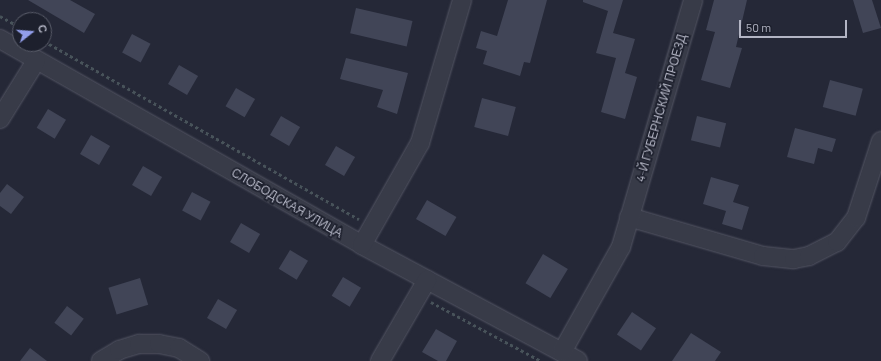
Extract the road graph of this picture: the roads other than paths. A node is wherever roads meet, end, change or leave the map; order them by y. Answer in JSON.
{"nodes":[{"id":1,"x":462,"y":0,"type":"edge"},
{"id":2,"x":694,"y":0,"type":"edge"},
{"id":3,"x":0,"y":38,"type":"edge"},
{"id":4,"x":36,"y":60,"type":"junction"},
{"id":5,"x":0,"y":119,"type":"edge"},
{"id":6,"x":881,"y":141,"type":"edge"},
{"id":7,"x":629,"y":217,"type":"junction"},
{"id":8,"x":362,"y":245,"type":"junction"},
{"id":9,"x":427,"y":280,"type":"junction"},
{"id":10,"x":562,"y":352,"type":"junction"},
{"id":11,"x":101,"y":361,"type":"edge"},
{"id":12,"x":200,"y":361,"type":"edge"},
{"id":13,"x":380,"y":361,"type":"edge"},
{"id":14,"x":578,"y":361,"type":"edge"}],
"edges":[{"from":1,"to":8,"type":"street"},
{"from":2,"to":7,"type":"street","name":"4-Й ГУБЕРНСКИЙ ПРОЕЗД"},
{"from":3,"to":4,"type":"street","name":"СЛОБОДСКАЯ УЛИЦА"},
{"from":4,"to":5,"type":"street"},
{"from":4,"to":8,"type":"street","name":"СЛОБОДСКАЯ УЛИЦА"},
{"from":6,"to":7,"type":"street"},
{"from":7,"to":10,"type":"street","name":"4-Й ГУБЕРНСКИЙ ПРОЕЗД"},
{"from":8,"to":9,"type":"street","name":"СЛОБОДСКАЯ УЛИЦА"},
{"from":9,"to":10,"type":"street","name":"СЛОБОДСКАЯ УЛИЦА"},
{"from":9,"to":13,"type":"street"},
{"from":10,"to":14,"type":"street","name":"СЛОБОДСКАЯ УЛИЦА"},
{"from":11,"to":12,"type":"street"}]}
